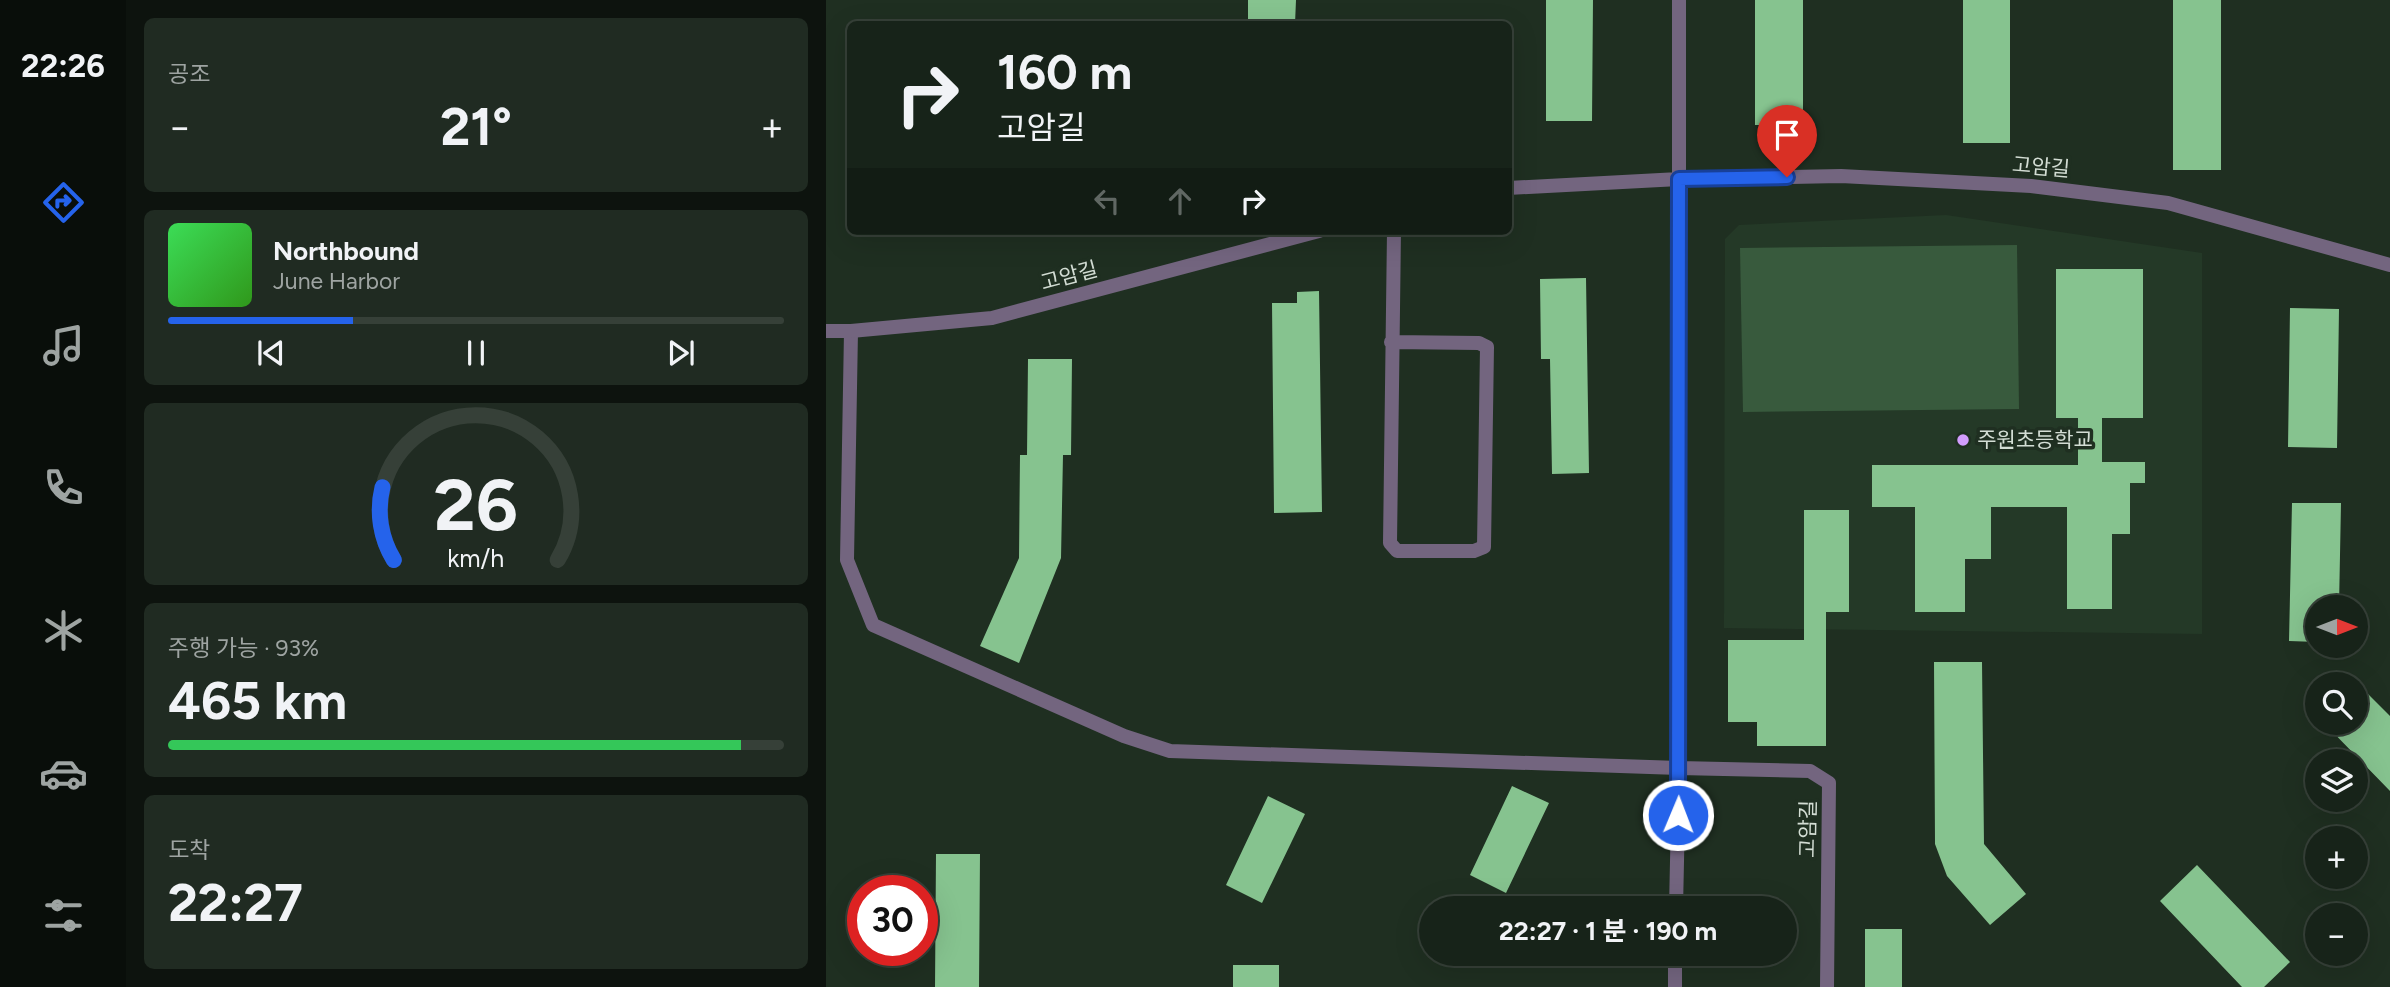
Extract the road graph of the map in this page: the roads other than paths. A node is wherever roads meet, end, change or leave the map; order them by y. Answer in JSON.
{"nodes":[{"id":1,"x":1679,"y":0,"type":"edge"},
{"id":2,"x":1679,"y":179,"type":"junction"},
{"id":3,"x":1512,"y":188,"type":"edge"},
{"id":4,"x":1304,"y":235,"type":"edge"},
{"id":5,"x":1394,"y":235,"type":"edge"},
{"id":6,"x":2390,"y":265,"type":"edge"},
{"id":7,"x":826,"y":331,"type":"edge"},
{"id":8,"x":851,"y":331,"type":"junction"},
{"id":9,"x":1391,"y":342,"type":"junction"},
{"id":10,"x":1679,"y":768,"type":"junction"},
{"id":11,"x":1676,"y":896,"type":"edge"},
{"id":12,"x":1675,"y":966,"type":"edge"},
{"id":13,"x":1675,"y":987,"type":"edge"},
{"id":14,"x":1827,"y":987,"type":"edge"}],
"edges":[{"from":1,"to":2,"type":"street"},
{"from":2,"to":3,"type":"street","name":"고암길"},
{"from":2,"to":6,"type":"street","name":"고암길"},
{"from":2,"to":10,"type":"street"},
{"from":4,"to":8,"type":"street","name":"고암길"},
{"from":5,"to":9,"type":"street"},
{"from":7,"to":8,"type":"street","name":"고암길"},
{"from":8,"to":10,"type":"street"},
{"from":9,"to":9,"type":"street"},
{"from":10,"to":11,"type":"street"},
{"from":10,"to":14,"type":"street","name":"고암길"},
{"from":12,"to":13,"type":"street"}]}
